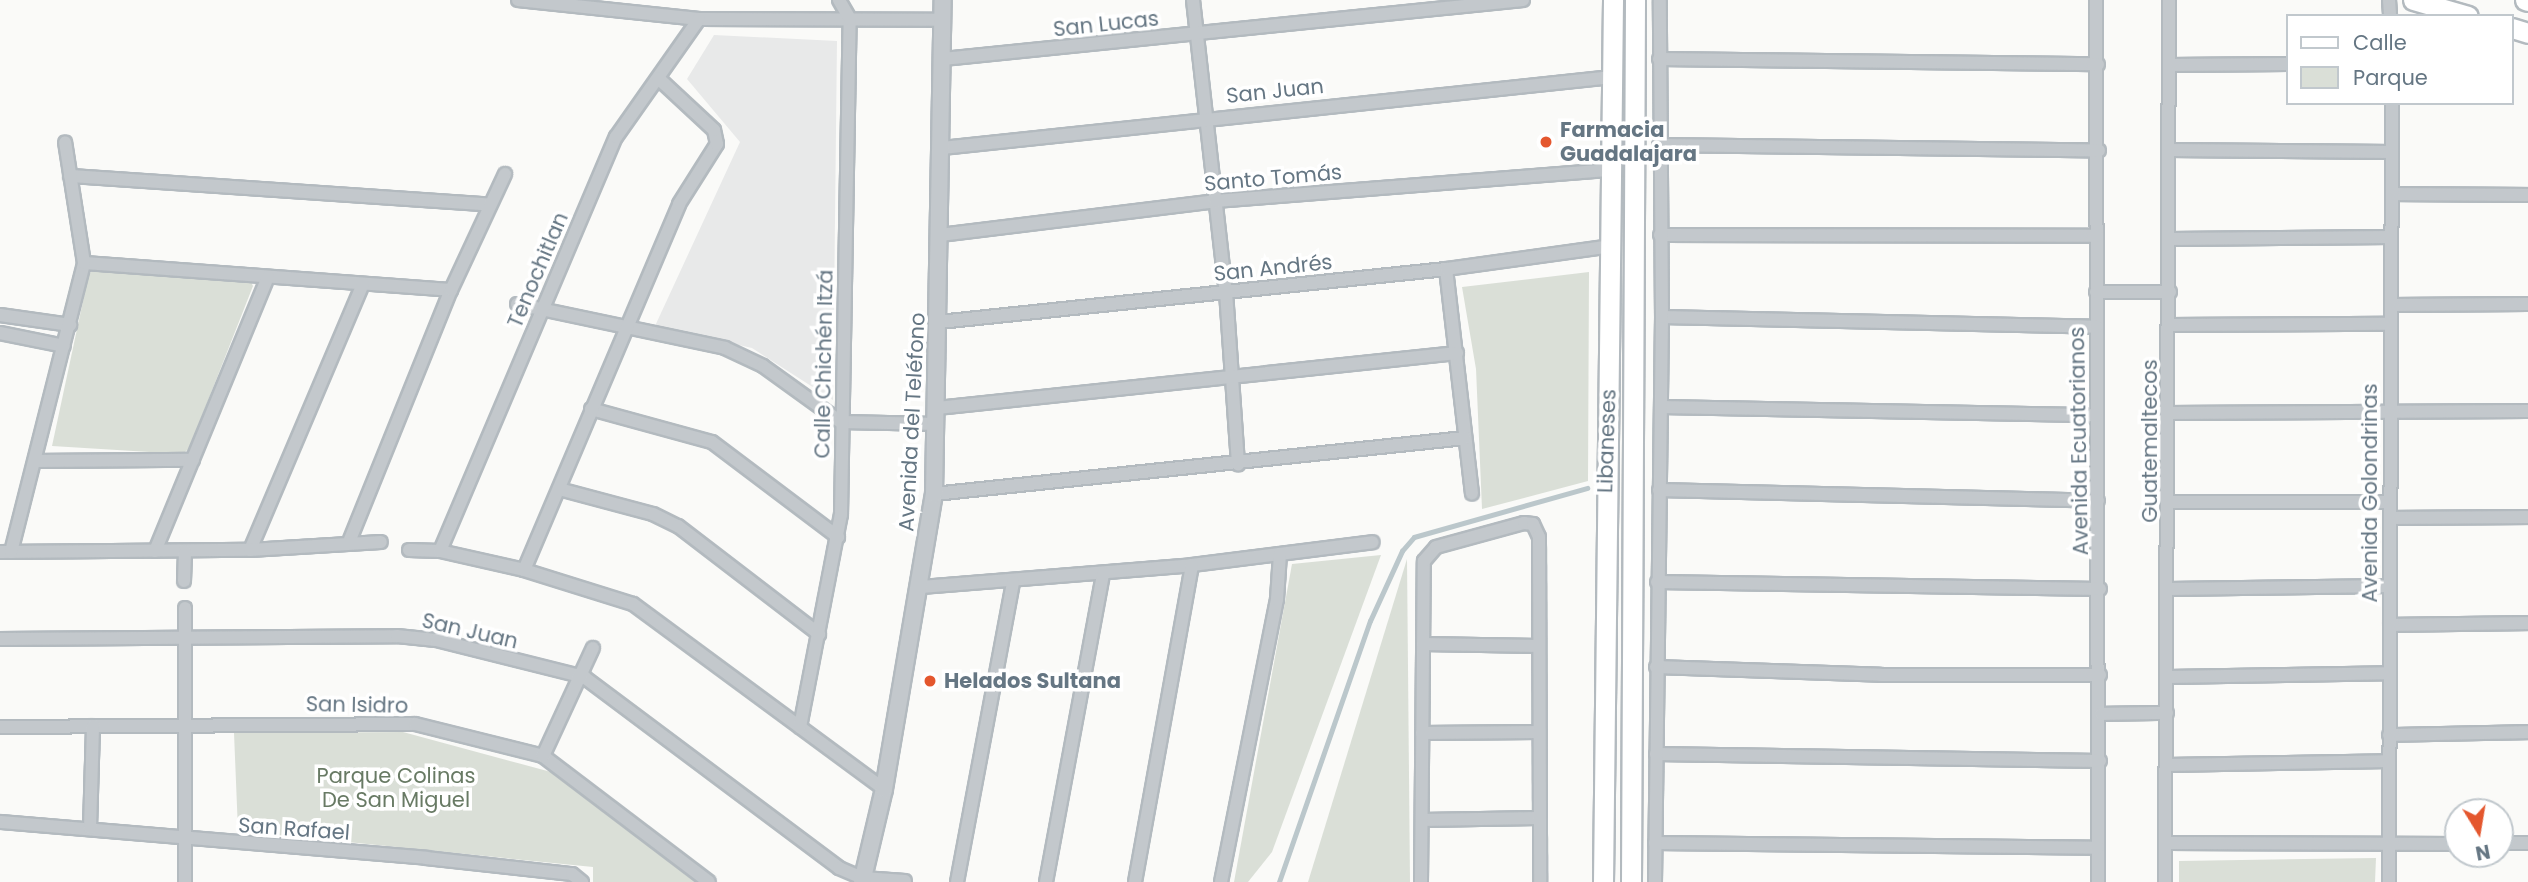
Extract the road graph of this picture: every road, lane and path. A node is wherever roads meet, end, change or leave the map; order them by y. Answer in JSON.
{"nodes":[{"id":1,"x":518,"y":0,"type":"edge"},
{"id":2,"x":839,"y":0,"type":"edge"},
{"id":3,"x":943,"y":0,"type":"edge"},
{"id":4,"x":1193,"y":0,"type":"edge"},
{"id":5,"x":1514,"y":0,"type":"edge"},
{"id":6,"x":1613,"y":0,"type":"edge"},
{"id":7,"x":1635,"y":0,"type":"edge"},
{"id":8,"x":1660,"y":0,"type":"edge"},
{"id":9,"x":2096,"y":0,"type":"edge"},
{"id":10,"x":2169,"y":0,"type":"edge"},
{"id":11,"x":2413,"y":0,"type":"edge"},
{"id":12,"x":547,"y":1,"type":"edge"},
{"id":13,"x":1418,"y":5,"type":"edge"},
{"id":14,"x":2461,"y":14,"type":"edge"},
{"id":15,"x":699,"y":19,"type":"junction"},
{"id":16,"x":850,"y":19,"type":"junction"},
{"id":17,"x":942,"y":20,"type":"junction"},
{"id":18,"x":1196,"y":35,"type":"junction"},
{"id":19,"x":943,"y":59,"type":"junction"},
{"id":20,"x":1659,"y":59,"type":"junction"},
{"id":21,"x":2098,"y":64,"type":"junction"},
{"id":22,"x":2286,"y":64,"type":"edge"},
{"id":23,"x":2170,"y":65,"type":"junction"},
{"id":24,"x":1612,"y":76,"type":"junction"},
{"id":25,"x":658,"y":78,"type":"junction"},
{"id":26,"x":2392,"y":105,"type":"edge"},
{"id":27,"x":1205,"y":117,"type":"junction"},
{"id":28,"x":65,"y":142,"type":"dead end"},
{"id":29,"x":1660,"y":145,"type":"junction"},
{"id":30,"x":942,"y":148,"type":"junction"},
{"id":31,"x":2099,"y":150,"type":"junction"},
{"id":32,"x":2169,"y":150,"type":"junction"},
{"id":33,"x":2392,"y":152,"type":"junction"},
{"id":34,"x":1611,"y":170,"type":"junction"},
{"id":35,"x":505,"y":174,"type":"dead end"},
{"id":36,"x":70,"y":176,"type":"junction"},
{"id":37,"x":2392,"y":194,"type":"junction"},
{"id":38,"x":2528,"y":195,"type":"edge"},
{"id":39,"x":1215,"y":201,"type":"junction"},
{"id":40,"x":490,"y":205,"type":"junction"},
{"id":41,"x":940,"y":235,"type":"junction"},
{"id":42,"x":1660,"y":235,"type":"junction"},
{"id":43,"x":2097,"y":236,"type":"junction"},
{"id":44,"x":2391,"y":237,"type":"junction"},
{"id":45,"x":2170,"y":239,"type":"junction"},
{"id":46,"x":1611,"y":246,"type":"junction"},
{"id":47,"x":84,"y":263,"type":"junction"},
{"id":48,"x":1446,"y":269,"type":"junction"},
{"id":49,"x":268,"y":277,"type":"junction"},
{"id":50,"x":363,"y":284,"type":"junction"},
{"id":51,"x":451,"y":290,"type":"junction"},
{"id":52,"x":1226,"y":292,"type":"junction"},
{"id":53,"x":2096,"y":292,"type":"junction"},
{"id":54,"x":2170,"y":292,"type":"junction"},
{"id":55,"x":517,"y":304,"type":"dead end"},
{"id":56,"x":2528,"y":304,"type":"edge"},
{"id":57,"x":2391,"y":305,"type":"junction"},
{"id":58,"x":541,"y":310,"type":"junction"},
{"id":59,"x":0,"y":315,"type":"edge"},
{"id":60,"x":1662,"y":317,"type":"junction"},
{"id":61,"x":939,"y":322,"type":"junction"},
{"id":62,"x":2391,"y":324,"type":"junction"},
{"id":63,"x":70,"y":325,"type":"junction"},
{"id":64,"x":2170,"y":326,"type":"junction"},
{"id":65,"x":2096,"y":327,"type":"junction"},
{"id":66,"x":626,"y":328,"type":"junction"},
{"id":67,"x":0,"y":333,"type":"edge"},
{"id":68,"x":64,"y":346,"type":"junction"},
{"id":69,"x":1457,"y":353,"type":"junction"},
{"id":70,"x":1234,"y":377,"type":"junction"},
{"id":71,"x":1661,"y":407,"type":"junction"},
{"id":72,"x":591,"y":409,"type":"junction"},
{"id":73,"x":2388,"y":411,"type":"junction"},
{"id":74,"x":2528,"y":411,"type":"edge"},
{"id":75,"x":2168,"y":413,"type":"junction"},
{"id":76,"x":2096,"y":415,"type":"junction"},
{"id":77,"x":937,"y":416,"type":"junction"},
{"id":78,"x":841,"y":422,"type":"junction"},
{"id":79,"x":1465,"y":438,"type":"junction"},
{"id":80,"x":193,"y":460,"type":"junction"},
{"id":81,"x":37,"y":461,"type":"junction"},
{"id":82,"x":1238,"y":466,"type":"junction"},
{"id":83,"x":559,"y":489,"type":"junction"},
{"id":84,"x":1659,"y":490,"type":"junction"},
{"id":85,"x":934,"y":494,"type":"junction"},
{"id":86,"x":1472,"y":494,"type":"dead end"},
{"id":87,"x":2098,"y":501,"type":"junction"},
{"id":88,"x":2169,"y":502,"type":"junction"},
{"id":89,"x":2389,"y":502,"type":"junction"},
{"id":90,"x":2528,"y":517,"type":"edge"},
{"id":91,"x":2390,"y":518,"type":"junction"},
{"id":92,"x":838,"y":537,"type":"junction"},
{"id":93,"x":349,"y":542,"type":"junction"},
{"id":94,"x":381,"y":542,"type":"dead end"},
{"id":95,"x":1373,"y":542,"type":"dead end"},
{"id":96,"x":250,"y":550,"type":"junction"},
{"id":97,"x":409,"y":550,"type":"dead end"},
{"id":98,"x":155,"y":551,"type":"junction"},
{"id":99,"x":185,"y":551,"type":"junction"},
{"id":100,"x":440,"y":551,"type":"junction"},
{"id":101,"x":6,"y":552,"type":"edge"},
{"id":102,"x":1280,"y":555,"type":"junction"},
{"id":103,"x":1192,"y":565,"type":"junction"},
{"id":104,"x":524,"y":570,"type":"junction"},
{"id":105,"x":1103,"y":573,"type":"junction"},
{"id":106,"x":184,"y":580,"type":"dead end"},
{"id":107,"x":1013,"y":582,"type":"junction"},
{"id":108,"x":1657,"y":582,"type":"junction"},
{"id":109,"x":2390,"y":586,"type":"junction"},
{"id":110,"x":921,"y":587,"type":"junction"},
{"id":111,"x":2100,"y":589,"type":"junction"},
{"id":112,"x":2168,"y":589,"type":"junction"},
{"id":113,"x":185,"y":608,"type":"dead end"},
{"id":114,"x":2528,"y":623,"type":"edge"},
{"id":115,"x":2390,"y":625,"type":"junction"},
{"id":116,"x":819,"y":634,"type":"junction"},
{"id":117,"x":0,"y":639,"type":"edge"},
{"id":118,"x":187,"y":639,"type":"junction"},
{"id":119,"x":1423,"y":644,"type":"junction"},
{"id":120,"x":1539,"y":646,"type":"junction"},
{"id":121,"x":593,"y":648,"type":"dead end"},
{"id":122,"x":1656,"y":667,"type":"junction"},
{"id":123,"x":2388,"y":673,"type":"junction"},
{"id":124,"x":2100,"y":675,"type":"junction"},
{"id":125,"x":584,"y":677,"type":"junction"},
{"id":126,"x":2168,"y":677,"type":"junction"},
{"id":127,"x":2167,"y":713,"type":"junction"},
{"id":128,"x":2101,"y":714,"type":"junction"},
{"id":129,"x":93,"y":726,"type":"junction"},
{"id":130,"x":0,"y":727,"type":"edge"},
{"id":131,"x":187,"y":727,"type":"junction"},
{"id":132,"x":800,"y":727,"type":"junction"},
{"id":133,"x":1538,"y":732,"type":"junction"},
{"id":134,"x":2528,"y":732,"type":"edge"},
{"id":135,"x":1422,"y":733,"type":"junction"},
{"id":136,"x":2389,"y":736,"type":"junction"},
{"id":137,"x":1656,"y":754,"type":"junction"},
{"id":138,"x":543,"y":756,"type":"junction"},
{"id":139,"x":2100,"y":761,"type":"junction"},
{"id":140,"x":2389,"y":761,"type":"junction"},
{"id":141,"x":2167,"y":765,"type":"junction"},
{"id":142,"x":884,"y":789,"type":"junction"},
{"id":143,"x":1538,"y":818,"type":"junction"},
{"id":144,"x":1422,"y":820,"type":"junction"},
{"id":145,"x":0,"y":822,"type":"edge"},
{"id":146,"x":90,"y":828,"type":"junction"},
{"id":147,"x":1630,"y":835,"type":"junction"},
{"id":148,"x":188,"y":840,"type":"junction"},
{"id":149,"x":1655,"y":843,"type":"junction"},
{"id":150,"x":2166,"y":843,"type":"junction"},
{"id":151,"x":2390,"y":844,"type":"junction"},
{"id":152,"x":2444,"y":844,"type":"edge"},
{"id":153,"x":2098,"y":848,"type":"junction"},
{"id":154,"x":862,"y":880,"type":"edge"},
{"id":155,"x":905,"y":881,"type":"edge"},
{"id":156,"x":185,"y":882,"type":"edge"},
{"id":157,"x":582,"y":882,"type":"edge"},
{"id":158,"x":709,"y":882,"type":"edge"},
{"id":159,"x":957,"y":882,"type":"edge"},
{"id":160,"x":1046,"y":882,"type":"edge"},
{"id":161,"x":1135,"y":882,"type":"edge"},
{"id":162,"x":1221,"y":882,"type":"edge"},
{"id":163,"x":1421,"y":882,"type":"edge"},
{"id":164,"x":1540,"y":882,"type":"edge"},
{"id":165,"x":1603,"y":882,"type":"edge"},
{"id":166,"x":1614,"y":882,"type":"edge"},
{"id":167,"x":1631,"y":882,"type":"edge"},
{"id":168,"x":1655,"y":882,"type":"edge"},
{"id":169,"x":2098,"y":882,"type":"edge"},
{"id":170,"x":2165,"y":882,"type":"edge"},
{"id":171,"x":2389,"y":882,"type":"edge"}],
"edges":[{"from":1,"to":12,"type":"street"},
{"from":2,"to":16,"type":"street"},
{"from":3,"to":17,"type":"street","name":"Avenida del Teléfono"},
{"from":4,"to":18,"type":"street"},
{"from":5,"to":13,"type":"street","name":"San Lucas"},
{"from":6,"to":24,"type":"main road","name":"Libaneses"},
{"from":7,"to":147,"type":"main road","name":"Libaneses"},
{"from":8,"to":20,"type":"street"},
{"from":9,"to":21,"type":"street","name":"Avenida Ecuatorianos"},
{"from":10,"to":23,"type":"street","name":"Guatemaltecos"},
{"from":11,"to":14,"type":"main road"},
{"from":12,"to":15,"type":"street"},
{"from":13,"to":18,"type":"street","name":"San Lucas"},
{"from":15,"to":16,"type":"street"},
{"from":15,"to":25,"type":"street","name":"Tenochitlan"},
{"from":16,"to":17,"type":"street"},
{"from":16,"to":78,"type":"street","name":"Calle Chichén Itzá"},
{"from":17,"to":19,"type":"street","name":"Avenida del Teléfono"},
{"from":18,"to":19,"type":"street","name":"San Lucas"},
{"from":18,"to":27,"type":"street"},
{"from":19,"to":30,"type":"street","name":"Avenida del Teléfono"},
{"from":20,"to":21,"type":"street"},
{"from":20,"to":29,"type":"street"},
{"from":21,"to":31,"type":"street","name":"Avenida Ecuatorianos"},
{"from":22,"to":23,"type":"street"},
{"from":23,"to":32,"type":"street","name":"Guatemaltecos"},
{"from":24,"to":27,"type":"street","name":"San Juan"},
{"from":24,"to":34,"type":"main road","name":"Libaneses"},
{"from":25,"to":58,"type":"street","name":"Tenochitlan"},
{"from":25,"to":66,"type":"street"},
{"from":26,"to":33,"type":"street","name":"Avenida Golondrinas"},
{"from":27,"to":30,"type":"street","name":"San Juan"},
{"from":27,"to":39,"type":"street"},
{"from":28,"to":36,"type":"street"},
{"from":29,"to":31,"type":"street"},
{"from":29,"to":42,"type":"street"},
{"from":30,"to":41,"type":"street","name":"Avenida del Teléfono"},
{"from":31,"to":43,"type":"street","name":"Avenida Ecuatorianos"},
{"from":32,"to":33,"type":"street"},
{"from":32,"to":45,"type":"street","name":"Guatemaltecos"},
{"from":33,"to":37,"type":"street","name":"Avenida Golondrinas"},
{"from":34,"to":39,"type":"street","name":"Santo Tomás"},
{"from":34,"to":46,"type":"main road","name":"Libaneses"},
{"from":35,"to":40,"type":"street"},
{"from":36,"to":40,"type":"street"},
{"from":36,"to":47,"type":"street"},
{"from":37,"to":38,"type":"street"},
{"from":37,"to":44,"type":"street","name":"Avenida Golondrinas"},
{"from":39,"to":41,"type":"street","name":"Santo Tomás"},
{"from":39,"to":52,"type":"street"},
{"from":40,"to":51,"type":"street"},
{"from":41,"to":61,"type":"street","name":"Avenida del Teléfono"},
{"from":42,"to":43,"type":"street"},
{"from":42,"to":60,"type":"street"},
{"from":43,"to":53,"type":"street","name":"Avenida Ecuatorianos"},
{"from":44,"to":45,"type":"street"},
{"from":44,"to":57,"type":"street","name":"Avenida Golondrinas"},
{"from":45,"to":54,"type":"street","name":"Guatemaltecos"},
{"from":46,"to":48,"type":"street","name":"San Andrés"},
{"from":46,"to":165,"type":"main road","name":"Libaneses"},
{"from":47,"to":49,"type":"street"},
{"from":47,"to":63,"type":"street"},
{"from":48,"to":52,"type":"street","name":"San Andrés"},
{"from":48,"to":69,"type":"street"},
{"from":49,"to":50,"type":"street"},
{"from":49,"to":80,"type":"street"},
{"from":50,"to":51,"type":"street"},
{"from":50,"to":96,"type":"street"},
{"from":51,"to":93,"type":"street"},
{"from":52,"to":61,"type":"street","name":"San Andrés"},
{"from":52,"to":70,"type":"street"},
{"from":53,"to":54,"type":"street"},
{"from":53,"to":65,"type":"street","name":"Avenida Ecuatorianos"},
{"from":54,"to":64,"type":"street","name":"Guatemaltecos"},
{"from":55,"to":58,"type":"street"},
{"from":56,"to":57,"type":"street"},
{"from":57,"to":62,"type":"street","name":"Avenida Golondrinas"},
{"from":58,"to":66,"type":"street"},
{"from":58,"to":100,"type":"street","name":"Tenochitlan"},
{"from":59,"to":63,"type":"street"},
{"from":60,"to":65,"type":"street"},
{"from":60,"to":71,"type":"street"},
{"from":61,"to":77,"type":"street","name":"Avenida del Teléfono"},
{"from":62,"to":64,"type":"street"},
{"from":62,"to":73,"type":"street","name":"Avenida Golondrinas"},
{"from":63,"to":68,"type":"street"},
{"from":64,"to":75,"type":"street","name":"Guatemaltecos"},
{"from":65,"to":76,"type":"street","name":"Avenida Ecuatorianos"},
{"from":66,"to":72,"type":"street"},
{"from":66,"to":78,"type":"street"},
{"from":67,"to":68,"type":"street"},
{"from":68,"to":81,"type":"street"},
{"from":69,"to":70,"type":"street"},
{"from":69,"to":79,"type":"street"},
{"from":70,"to":77,"type":"street"},
{"from":70,"to":82,"type":"street"},
{"from":71,"to":76,"type":"street"},
{"from":71,"to":84,"type":"street"},
{"from":72,"to":83,"type":"street"},
{"from":72,"to":92,"type":"street"},
{"from":73,"to":74,"type":"street"},
{"from":73,"to":75,"type":"street"},
{"from":73,"to":89,"type":"street","name":"Avenida Golondrinas"},
{"from":75,"to":88,"type":"street","name":"Guatemaltecos"},
{"from":76,"to":87,"type":"street","name":"Avenida Ecuatorianos"},
{"from":77,"to":78,"type":"street"},
{"from":77,"to":85,"type":"street","name":"Avenida del Teléfono"},
{"from":78,"to":92,"type":"street","name":"Calle Chichén Itzá"},
{"from":79,"to":82,"type":"street"},
{"from":79,"to":86,"type":"street"},
{"from":80,"to":81,"type":"street"},
{"from":80,"to":98,"type":"street"},
{"from":81,"to":101,"type":"street"},
{"from":82,"to":85,"type":"street"},
{"from":83,"to":104,"type":"street"},
{"from":83,"to":116,"type":"street"},
{"from":84,"to":87,"type":"street"},
{"from":84,"to":108,"type":"street"},
{"from":85,"to":110,"type":"street","name":"Avenida del Teléfono"},
{"from":87,"to":111,"type":"street","name":"Avenida Ecuatorianos"},
{"from":88,"to":89,"type":"street"},
{"from":88,"to":112,"type":"street","name":"Guatemaltecos"},
{"from":89,"to":91,"type":"street","name":"Avenida Golondrinas"},
{"from":90,"to":91,"type":"street"},
{"from":91,"to":109,"type":"street","name":"Avenida Golondrinas"},
{"from":92,"to":116,"type":"street","name":"Calle Chichén Itzá"},
{"from":93,"to":94,"type":"street"},
{"from":93,"to":96,"type":"street"},
{"from":95,"to":102,"type":"street"},
{"from":96,"to":99,"type":"street"},
{"from":97,"to":100,"type":"street"},
{"from":98,"to":99,"type":"street"},
{"from":98,"to":101,"type":"street"},
{"from":99,"to":106,"type":"street"},
{"from":100,"to":104,"type":"street"},
{"from":102,"to":103,"type":"street"},
{"from":102,"to":162,"type":"street"},
{"from":103,"to":105,"type":"street"},
{"from":103,"to":161,"type":"street"},
{"from":104,"to":132,"type":"street"},
{"from":105,"to":107,"type":"street"},
{"from":105,"to":160,"type":"street"},
{"from":107,"to":110,"type":"street"},
{"from":107,"to":159,"type":"street"},
{"from":108,"to":111,"type":"street"},
{"from":108,"to":122,"type":"street"},
{"from":109,"to":112,"type":"street"},
{"from":109,"to":115,"type":"street","name":"Avenida Golondrinas"},
{"from":110,"to":142,"type":"street","name":"Avenida del Teléfono"},
{"from":111,"to":124,"type":"street","name":"Avenida Ecuatorianos"},
{"from":112,"to":126,"type":"street","name":"Guatemaltecos"},
{"from":113,"to":118,"type":"street"},
{"from":114,"to":115,"type":"street"},
{"from":115,"to":123,"type":"street","name":"Avenida Golondrinas"},
{"from":116,"to":132,"type":"street","name":"Calle Chichén Itzá"},
{"from":117,"to":118,"type":"street","name":"San Juan"},
{"from":118,"to":125,"type":"street","name":"San Juan"},
{"from":118,"to":131,"type":"street"},
{"from":119,"to":120,"type":"street"},
{"from":119,"to":120,"type":"street"},
{"from":119,"to":135,"type":"street"},
{"from":120,"to":133,"type":"street"},
{"from":121,"to":125,"type":"street"},
{"from":122,"to":124,"type":"street"},
{"from":122,"to":137,"type":"street"},
{"from":123,"to":126,"type":"street"},
{"from":123,"to":136,"type":"street","name":"Avenida Golondrinas"},
{"from":124,"to":128,"type":"street","name":"Avenida Ecuatorianos"},
{"from":125,"to":138,"type":"street"},
{"from":125,"to":154,"type":"street","name":"San Juan"},
{"from":126,"to":127,"type":"street","name":"Guatemaltecos"},
{"from":127,"to":128,"type":"street"},
{"from":127,"to":141,"type":"street","name":"Guatemaltecos"},
{"from":128,"to":139,"type":"street","name":"Avenida Ecuatorianos"},
{"from":129,"to":130,"type":"street","name":"San Isidro"},
{"from":129,"to":131,"type":"street","name":"San Isidro"},
{"from":129,"to":146,"type":"street"},
{"from":131,"to":138,"type":"street","name":"San Isidro"},
{"from":131,"to":148,"type":"street"},
{"from":132,"to":142,"type":"street"},
{"from":133,"to":135,"type":"street"},
{"from":133,"to":143,"type":"street"},
{"from":134,"to":136,"type":"street"},
{"from":135,"to":144,"type":"street"},
{"from":136,"to":140,"type":"street","name":"Avenida Golondrinas"},
{"from":137,"to":139,"type":"street"},
{"from":137,"to":149,"type":"street"},
{"from":138,"to":158,"type":"street","name":"San Isidro"},
{"from":139,"to":153,"type":"street","name":"Avenida Ecuatorianos"},
{"from":140,"to":141,"type":"street"},
{"from":140,"to":151,"type":"street","name":"Avenida Golondrinas"},
{"from":141,"to":150,"type":"street","name":"Guatemaltecos"},
{"from":142,"to":154,"type":"street","name":"Avenida del Teléfono"},
{"from":143,"to":144,"type":"street"},
{"from":143,"to":164,"type":"street"},
{"from":144,"to":163,"type":"street"},
{"from":145,"to":146,"type":"street","name":"San Rafael"},
{"from":146,"to":148,"type":"street","name":"San Rafael"},
{"from":147,"to":166,"type":"main road"},
{"from":147,"to":167,"type":"main road","name":"Libaneses"},
{"from":148,"to":156,"type":"street"},
{"from":148,"to":157,"type":"street","name":"San Rafael"},
{"from":149,"to":153,"type":"street"},
{"from":149,"to":168,"type":"street"},
{"from":150,"to":151,"type":"street"},
{"from":150,"to":170,"type":"street","name":"Guatemaltecos"},
{"from":151,"to":152,"type":"street"},
{"from":151,"to":171,"type":"street","name":"Avenida Golondrinas"},
{"from":153,"to":169,"type":"street","name":"Avenida Ecuatorianos"},
{"from":154,"to":155,"type":"street"}]}
